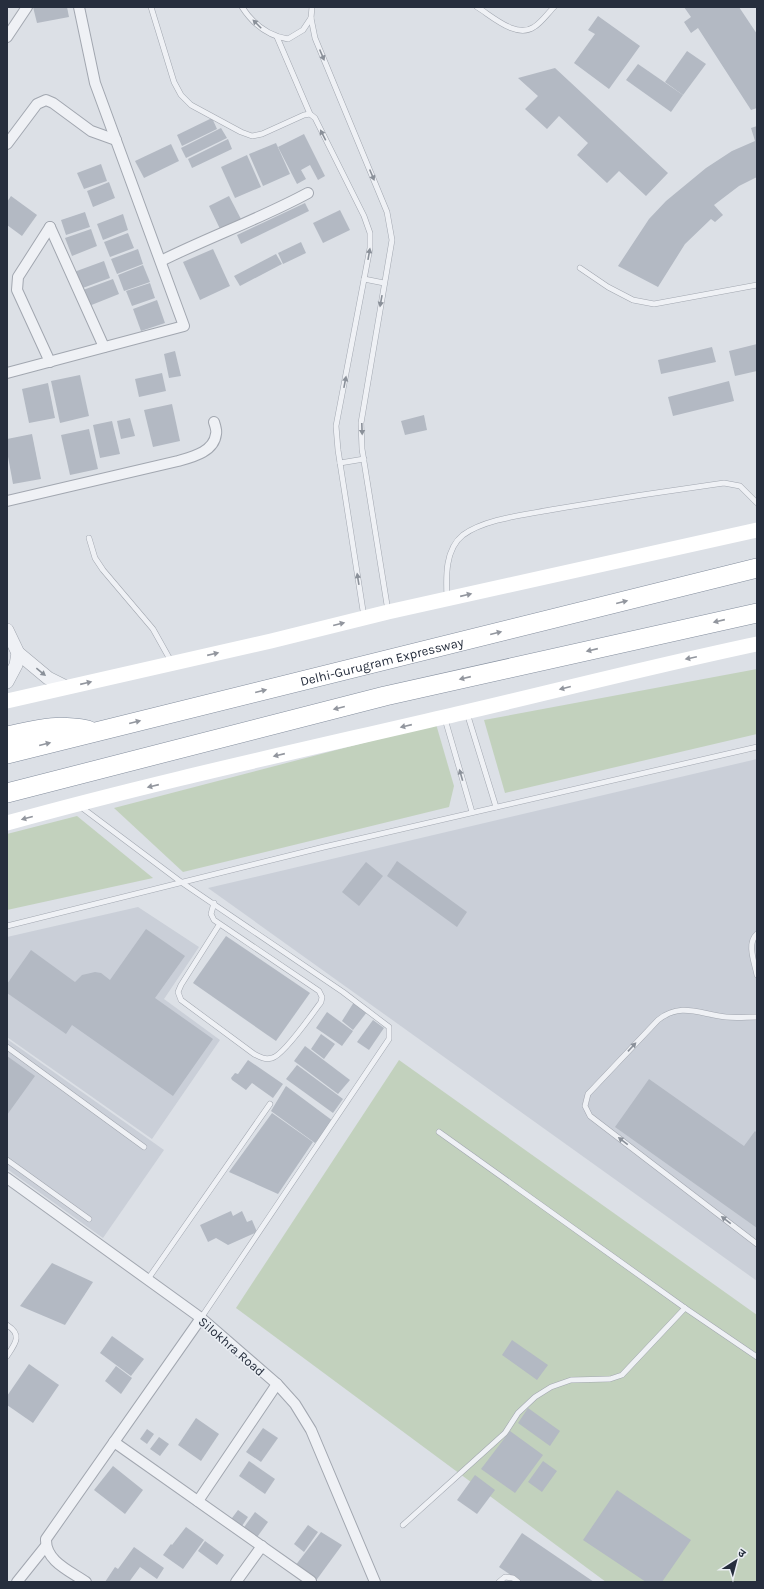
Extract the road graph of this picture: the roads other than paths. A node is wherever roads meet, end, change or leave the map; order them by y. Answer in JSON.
{"nodes":[{"id":1,"x":27,"y":7,"type":"edge"},
{"id":2,"x":79,"y":7,"type":"edge"},
{"id":3,"x":151,"y":7,"type":"edge"},
{"id":4,"x":242,"y":7,"type":"edge"},
{"id":5,"x":312,"y":7,"type":"edge"},
{"id":6,"x":477,"y":7,"type":"edge"},
{"id":7,"x":554,"y":7,"type":"edge"},
{"id":8,"x":310,"y":18,"type":"junction"},
{"id":9,"x":7,"y":37,"type":"edge"},
{"id":10,"x":277,"y":37,"type":"junction"},
{"id":11,"x":310,"y":114,"type":"junction"},
{"id":12,"x":116,"y":140,"type":"junction"},
{"id":13,"x":7,"y":144,"type":"edge"},
{"id":14,"x":308,"y":193,"type":"dead end"},
{"id":15,"x":161,"y":261,"type":"junction"},
{"id":16,"x":580,"y":268,"type":"dead end"},
{"id":17,"x":364,"y":279,"type":"junction"},
{"id":18,"x":384,"y":283,"type":"junction"},
{"id":19,"x":757,"y":285,"type":"edge"},
{"id":20,"x":104,"y":347,"type":"junction"},
{"id":21,"x":50,"y":362,"type":"junction"},
{"id":22,"x":7,"y":373,"type":"edge"},
{"id":23,"x":214,"y":422,"type":"dead end"},
{"id":24,"x":364,"y":459,"type":"junction"},
{"id":25,"x":340,"y":463,"type":"junction"},
{"id":26,"x":7,"y":501,"type":"edge"},
{"id":27,"x":757,"y":503,"type":"edge"},
{"id":28,"x":757,"y":530,"type":"edge"},
{"id":29,"x":89,"y":538,"type":"dead end"},
{"id":30,"x":757,"y":568,"type":"edge"},
{"id":31,"x":447,"y":600,"type":"junction"},
{"id":32,"x":388,"y":612,"type":"junction"},
{"id":33,"x":757,"y":613,"type":"edge"},
{"id":34,"x":364,"y":618,"type":"junction"},
{"id":35,"x":7,"y":631,"type":"edge"},
{"id":36,"x":757,"y":644,"type":"edge"},
{"id":37,"x":18,"y":653,"type":"junction"},
{"id":38,"x":173,"y":663,"type":"junction"},
{"id":39,"x":7,"y":682,"type":"edge"},
{"id":40,"x":66,"y":687,"type":"junction"},
{"id":41,"x":7,"y":701,"type":"edge"},
{"id":42,"x":467,"y":712,"type":"junction"},
{"id":43,"x":444,"y":717,"type":"junction"},
{"id":44,"x":97,"y":731,"type":"junction"},
{"id":45,"x":7,"y":736,"type":"edge"},
{"id":46,"x":757,"y":747,"type":"edge"},
{"id":47,"x":7,"y":754,"type":"edge"},
{"id":48,"x":7,"y":793,"type":"edge"},
{"id":49,"x":77,"y":804,"type":"junction"},
{"id":50,"x":496,"y":806,"type":"junction"},
{"id":51,"x":472,"y":812,"type":"junction"},
{"id":52,"x":7,"y":823,"type":"edge"},
{"id":53,"x":181,"y":882,"type":"junction"},
{"id":54,"x":214,"y":903,"type":"junction"},
{"id":55,"x":220,"y":925,"type":"junction"},
{"id":56,"x":7,"y":926,"type":"edge"},
{"id":57,"x":757,"y":934,"type":"edge"},
{"id":58,"x":757,"y":975,"type":"edge"},
{"id":59,"x":757,"y":1017,"type":"edge"},
{"id":60,"x":7,"y":1047,"type":"edge"},
{"id":61,"x":270,"y":1104,"type":"dead end"},
{"id":62,"x":439,"y":1132,"type":"dead end"},
{"id":63,"x":144,"y":1147,"type":"dead end"},
{"id":64,"x":7,"y":1160,"type":"edge"},
{"id":65,"x":7,"y":1178,"type":"edge"},
{"id":66,"x":89,"y":1219,"type":"dead end"},
{"id":67,"x":757,"y":1244,"type":"edge"},
{"id":68,"x":148,"y":1279,"type":"junction"},
{"id":69,"x":685,"y":1308,"type":"junction"},
{"id":70,"x":201,"y":1318,"type":"junction"},
{"id":71,"x":7,"y":1325,"type":"edge"},
{"id":72,"x":7,"y":1356,"type":"edge"},
{"id":73,"x":757,"y":1357,"type":"edge"},
{"id":74,"x":277,"y":1384,"type":"junction"},
{"id":75,"x":114,"y":1442,"type":"junction"},
{"id":76,"x":198,"y":1501,"type":"junction"},
{"id":77,"x":403,"y":1525,"type":"dead end"},
{"id":78,"x":262,"y":1546,"type":"junction"},
{"id":79,"x":45,"y":1547,"type":"junction"},
{"id":80,"x":311,"y":1581,"type":"edge"},
{"id":81,"x":17,"y":1582,"type":"edge"},
{"id":82,"x":86,"y":1582,"type":"edge"},
{"id":83,"x":236,"y":1582,"type":"edge"},
{"id":84,"x":375,"y":1582,"type":"edge"},
{"id":85,"x":499,"y":1582,"type":"edge"},
{"id":86,"x":518,"y":1582,"type":"edge"}],
"edges":[{"from":1,"to":9,"type":"street"},
{"from":2,"to":12,"type":"street"},
{"from":3,"to":11,"type":"lane"},
{"from":10,"to":4,"type":"lane","one_way":true},
{"from":5,"to":8,"type":"lane"},
{"from":6,"to":7,"type":"lane"},
{"from":8,"to":10,"type":"lane"},
{"from":8,"to":18,"type":"lane","one_way":true},
{"from":10,"to":11,"type":"lane"},
{"from":17,"to":11,"type":"lane","one_way":true},
{"from":12,"to":13,"type":"street"},
{"from":12,"to":15,"type":"street"},
{"from":14,"to":15,"type":"street"},
{"from":15,"to":20,"type":"street"},
{"from":16,"to":19,"type":"lane"},
{"from":17,"to":18,"type":"lane"},
{"from":25,"to":17,"type":"lane","one_way":true},
{"from":18,"to":24,"type":"lane","one_way":true},
{"from":20,"to":21,"type":"street"},
{"from":20,"to":21,"type":"street"},
{"from":21,"to":22,"type":"street"},
{"from":23,"to":26,"type":"street"},
{"from":24,"to":25,"type":"lane"},
{"from":24,"to":32,"type":"lane"},
{"from":34,"to":25,"type":"lane","one_way":true},
{"from":27,"to":31,"type":"lane"},
{"from":31,"to":28,"type":"main road","one_way":true},
{"from":29,"to":38,"type":"lane"},
{"from":44,"to":30,"type":"highway","name":"Delhi-Gurugram Expressway","one_way":true},
{"from":31,"to":32,"type":"main road"},
{"from":32,"to":34,"type":"main road"},
{"from":33,"to":48,"type":"highway","one_way":true},
{"from":38,"to":34,"type":"main road","one_way":true},
{"from":35,"to":37,"type":"street"},
{"from":36,"to":42,"type":"main road","one_way":true},
{"from":37,"to":39,"type":"street"},
{"from":37,"to":40,"type":"street","one_way":true},
{"from":40,"to":38,"type":"main road","one_way":true},
{"from":40,"to":41,"type":"main road"},
{"from":42,"to":43,"type":"main road"},
{"from":42,"to":50,"type":"lane"},
{"from":43,"to":49,"type":"main road","one_way":true},
{"from":51,"to":43,"type":"lane","one_way":true},
{"from":44,"to":45,"type":"highway"},
{"from":47,"to":44,"type":"highway","name":"Delhi-Gurugram Expressway","one_way":true},
{"from":46,"to":50,"type":"lane"},
{"from":49,"to":52,"type":"main road","one_way":true},
{"from":49,"to":53,"type":"lane"},
{"from":50,"to":51,"type":"lane"},
{"from":51,"to":53,"type":"lane"},
{"from":53,"to":54,"type":"lane"},
{"from":53,"to":56,"type":"lane"},
{"from":54,"to":55,"type":"lane"},
{"from":54,"to":70,"type":"lane"},
{"from":55,"to":55,"type":"lane"},
{"from":57,"to":58,"type":"lane"},
{"from":67,"to":59,"type":"lane","one_way":true},
{"from":60,"to":63,"type":"lane"},
{"from":61,"to":68,"type":"lane"},
{"from":62,"to":69,"type":"lane"},
{"from":64,"to":66,"type":"lane"},
{"from":65,"to":68,"type":"street","name":"Silokhra Road"},
{"from":68,"to":70,"type":"street","name":"Silokhra Road"},
{"from":69,"to":73,"type":"lane"},
{"from":69,"to":77,"type":"lane"},
{"from":70,"to":74,"type":"street","name":"Silokhra Road"},
{"from":70,"to":75,"type":"street"},
{"from":71,"to":72,"type":"lane"},
{"from":74,"to":76,"type":"street"},
{"from":74,"to":84,"type":"street","name":"Silokhra Road"},
{"from":75,"to":76,"type":"street"},
{"from":75,"to":79,"type":"street"},
{"from":76,"to":78,"type":"street"},
{"from":78,"to":80,"type":"street"},
{"from":78,"to":83,"type":"street"},
{"from":79,"to":81,"type":"street"},
{"from":79,"to":82,"type":"street"},
{"from":85,"to":86,"type":"lane"}]}
